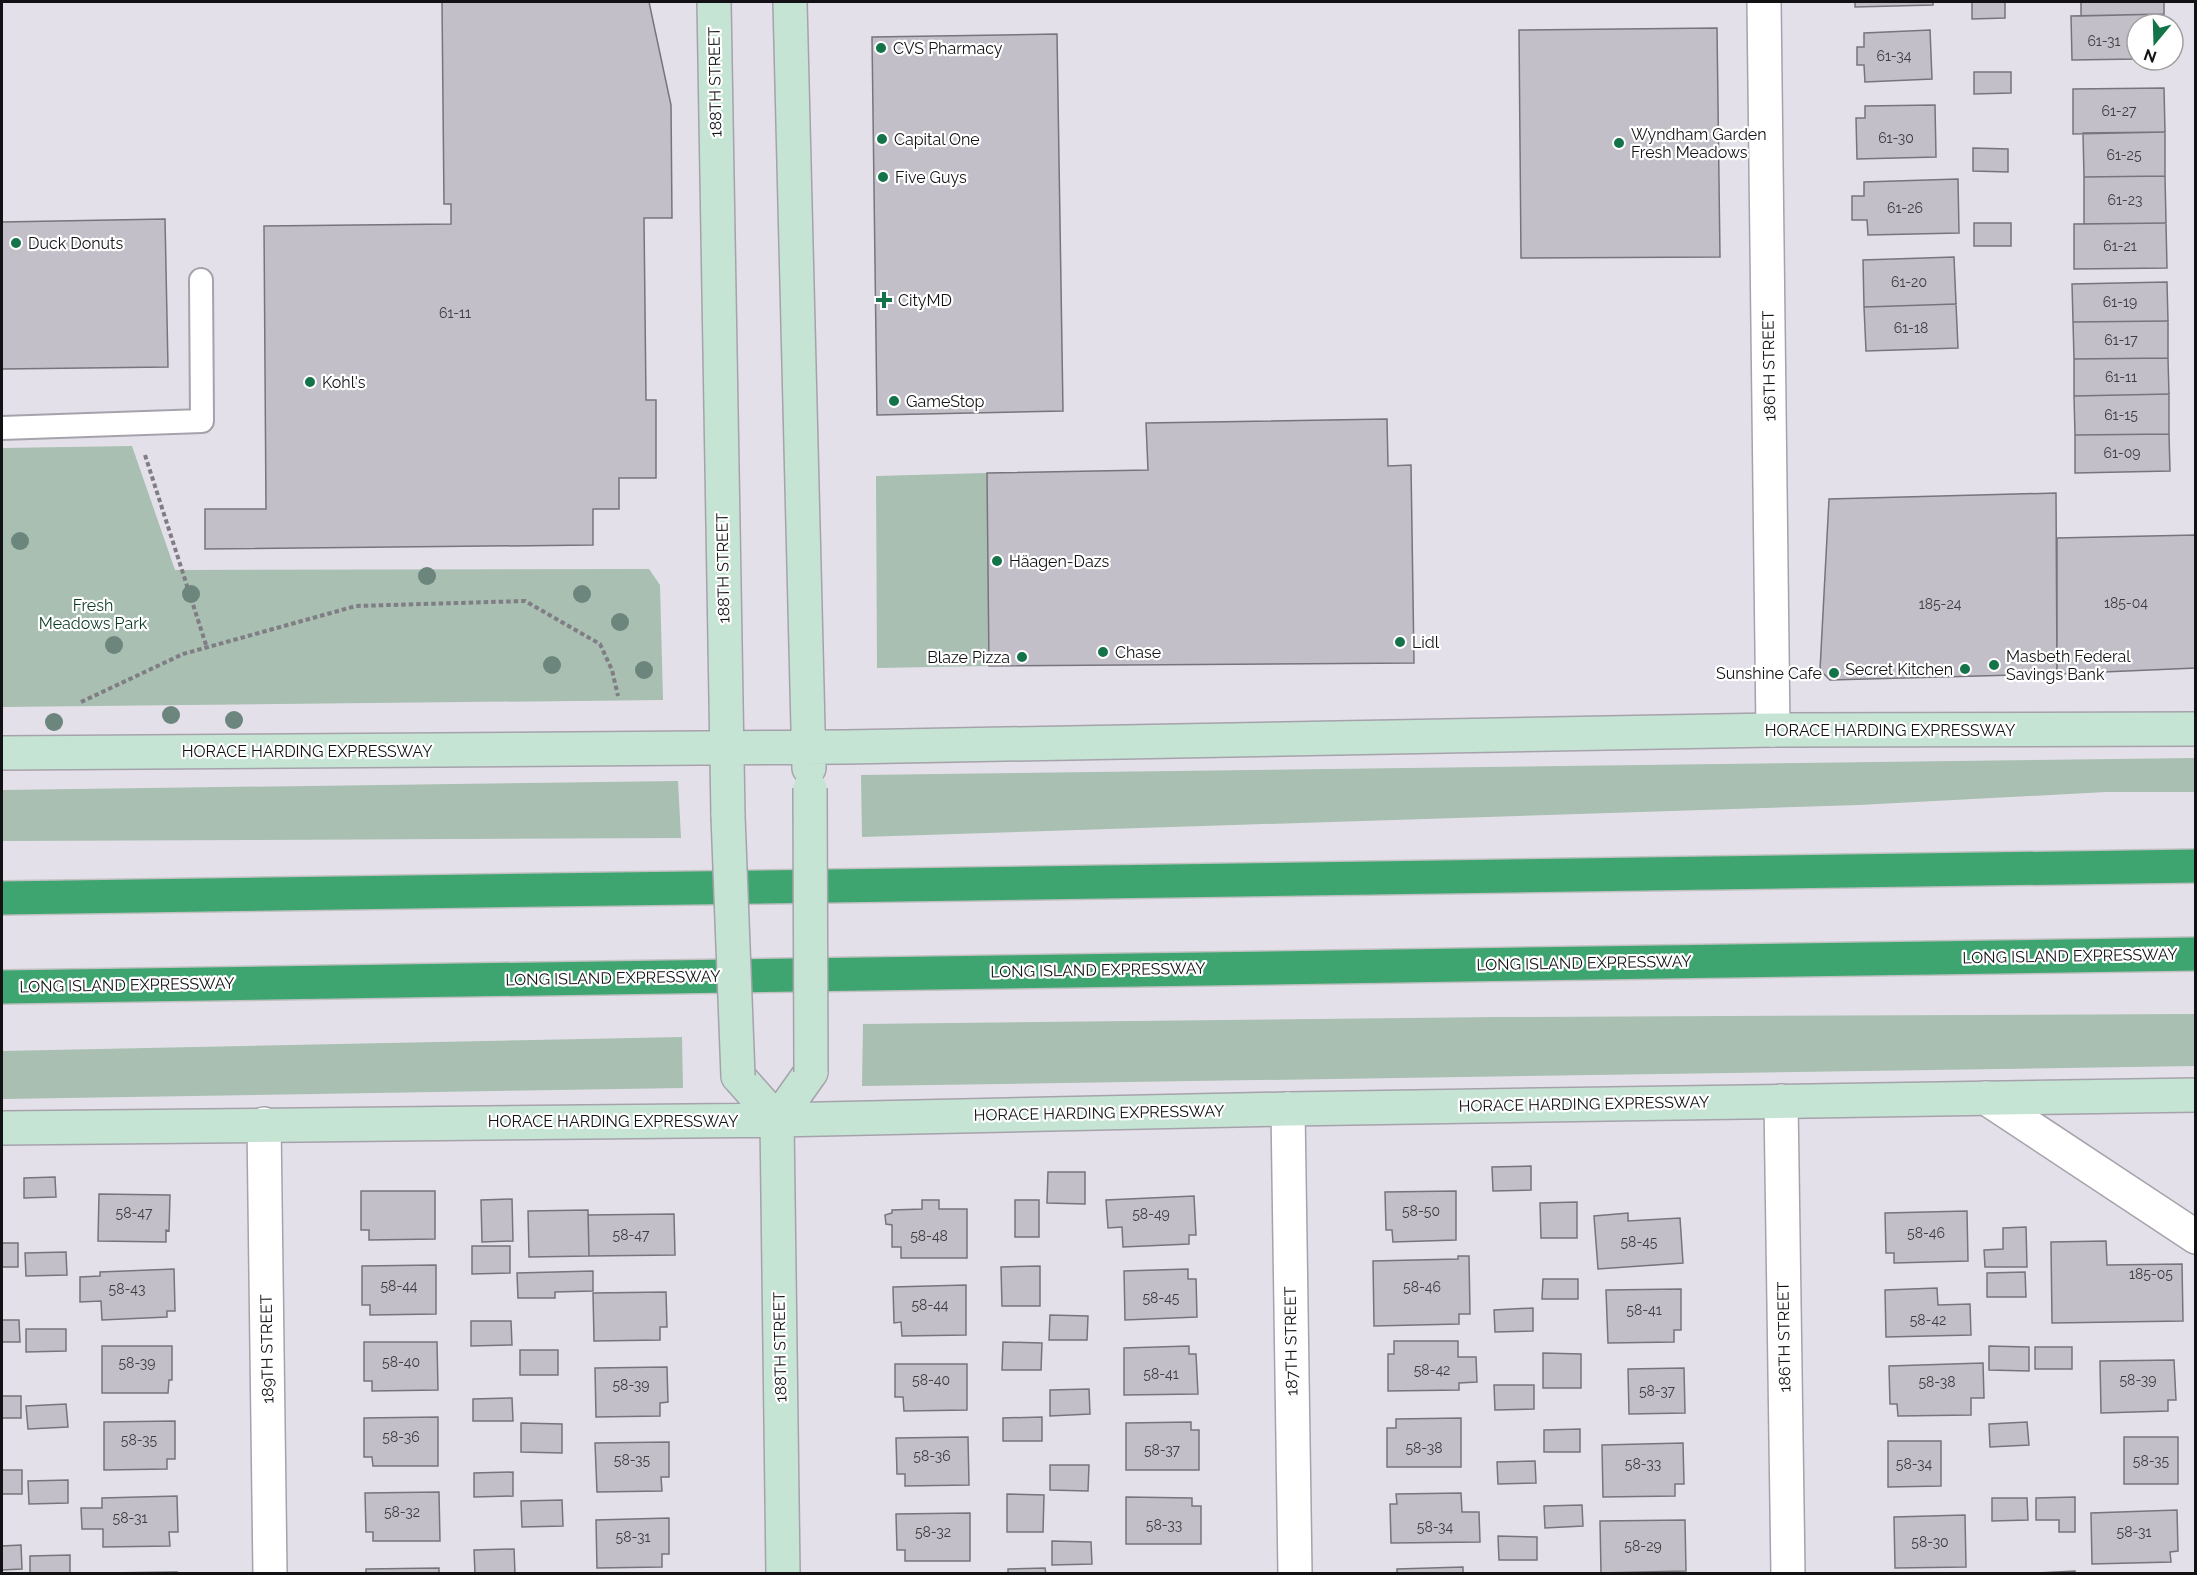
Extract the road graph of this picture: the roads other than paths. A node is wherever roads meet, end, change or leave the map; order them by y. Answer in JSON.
{"nodes":[{"id":1,"x":714,"y":2,"type":"edge"},
{"id":2,"x":790,"y":2,"type":"edge"},
{"id":3,"x":1764,"y":2,"type":"edge"},
{"id":4,"x":201,"y":280,"type":"dead end"},
{"id":5,"x":2,"y":428,"type":"edge"},
{"id":6,"x":2196,"y":729,"type":"edge"},
{"id":7,"x":1773,"y":730,"type":"junction"},
{"id":8,"x":807,"y":747,"type":"junction"},
{"id":9,"x":726,"y":748,"type":"junction"},
{"id":10,"x":2,"y":753,"type":"edge"},
{"id":11,"x":2196,"y":858,"type":"edge"},
{"id":12,"x":2196,"y":866,"type":"edge"},
{"id":13,"x":2076,"y":868,"type":"junction"},
{"id":14,"x":2,"y":898,"type":"edge"},
{"id":15,"x":2196,"y":954,"type":"edge"},
{"id":16,"x":2128,"y":955,"type":"junction"},
{"id":17,"x":2196,"y":960,"type":"edge"},
{"id":18,"x":2,"y":987,"type":"edge"},
{"id":19,"x":2196,"y":1095,"type":"edge"},
{"id":20,"x":1986,"y":1098,"type":"junction"},
{"id":21,"x":1781,"y":1101,"type":"junction"},
{"id":22,"x":1288,"y":1109,"type":"junction"},
{"id":23,"x":777,"y":1120,"type":"junction"},
{"id":24,"x":264,"y":1124,"type":"junction"},
{"id":25,"x":2,"y":1128,"type":"edge"},
{"id":26,"x":2196,"y":1237,"type":"edge"},
{"id":27,"x":270,"y":1574,"type":"edge"},
{"id":28,"x":783,"y":1574,"type":"edge"},
{"id":29,"x":1295,"y":1574,"type":"edge"},
{"id":30,"x":1788,"y":1574,"type":"edge"}],
"edges":[{"from":1,"to":9,"type":"main road","name":"188TH STREET"},
{"from":2,"to":8,"type":"main road"},
{"from":3,"to":7,"type":"street","name":"186TH STREET"},
{"from":4,"to":5,"type":"lane"},
{"from":6,"to":7,"type":"main road","name":"HORACE HARDING EXPRESSWAY"},
{"from":7,"to":8,"type":"main road","name":"HORACE HARDING EXPRESSWAY"},
{"from":8,"to":9,"type":"main road","name":"HORACE HARDING EXPRESSWAY"},
{"from":8,"to":23,"type":"main road","bridge":true},
{"from":9,"to":10,"type":"main road","name":"HORACE HARDING EXPRESSWAY"},
{"from":9,"to":23,"type":"main road","name":"188TH STREET","bridge":true},
{"from":11,"to":13,"type":"highway"},
{"from":12,"to":13,"type":"highway"},
{"from":13,"to":14,"type":"highway"},
{"from":15,"to":16,"type":"highway","name":"LONG ISLAND EXPRESSWAY"},
{"from":16,"to":17,"type":"highway"},
{"from":16,"to":18,"type":"highway","name":"LONG ISLAND EXPRESSWAY"},
{"from":19,"to":20,"type":"main road","name":"HORACE HARDING EXPRESSWAY"},
{"from":20,"to":21,"type":"main road","name":"HORACE HARDING EXPRESSWAY"},
{"from":20,"to":26,"type":"street"},
{"from":21,"to":22,"type":"main road","name":"HORACE HARDING EXPRESSWAY"},
{"from":21,"to":30,"type":"street","name":"186TH STREET"},
{"from":22,"to":23,"type":"main road","name":"HORACE HARDING EXPRESSWAY"},
{"from":22,"to":29,"type":"street","name":"187TH STREET"},
{"from":23,"to":24,"type":"main road","name":"HORACE HARDING EXPRESSWAY"},
{"from":23,"to":28,"type":"main road","name":"188TH STREET"},
{"from":24,"to":25,"type":"main road","name":"HORACE HARDING EXPRESSWAY"},
{"from":24,"to":27,"type":"street","name":"189TH STREET"}]}
